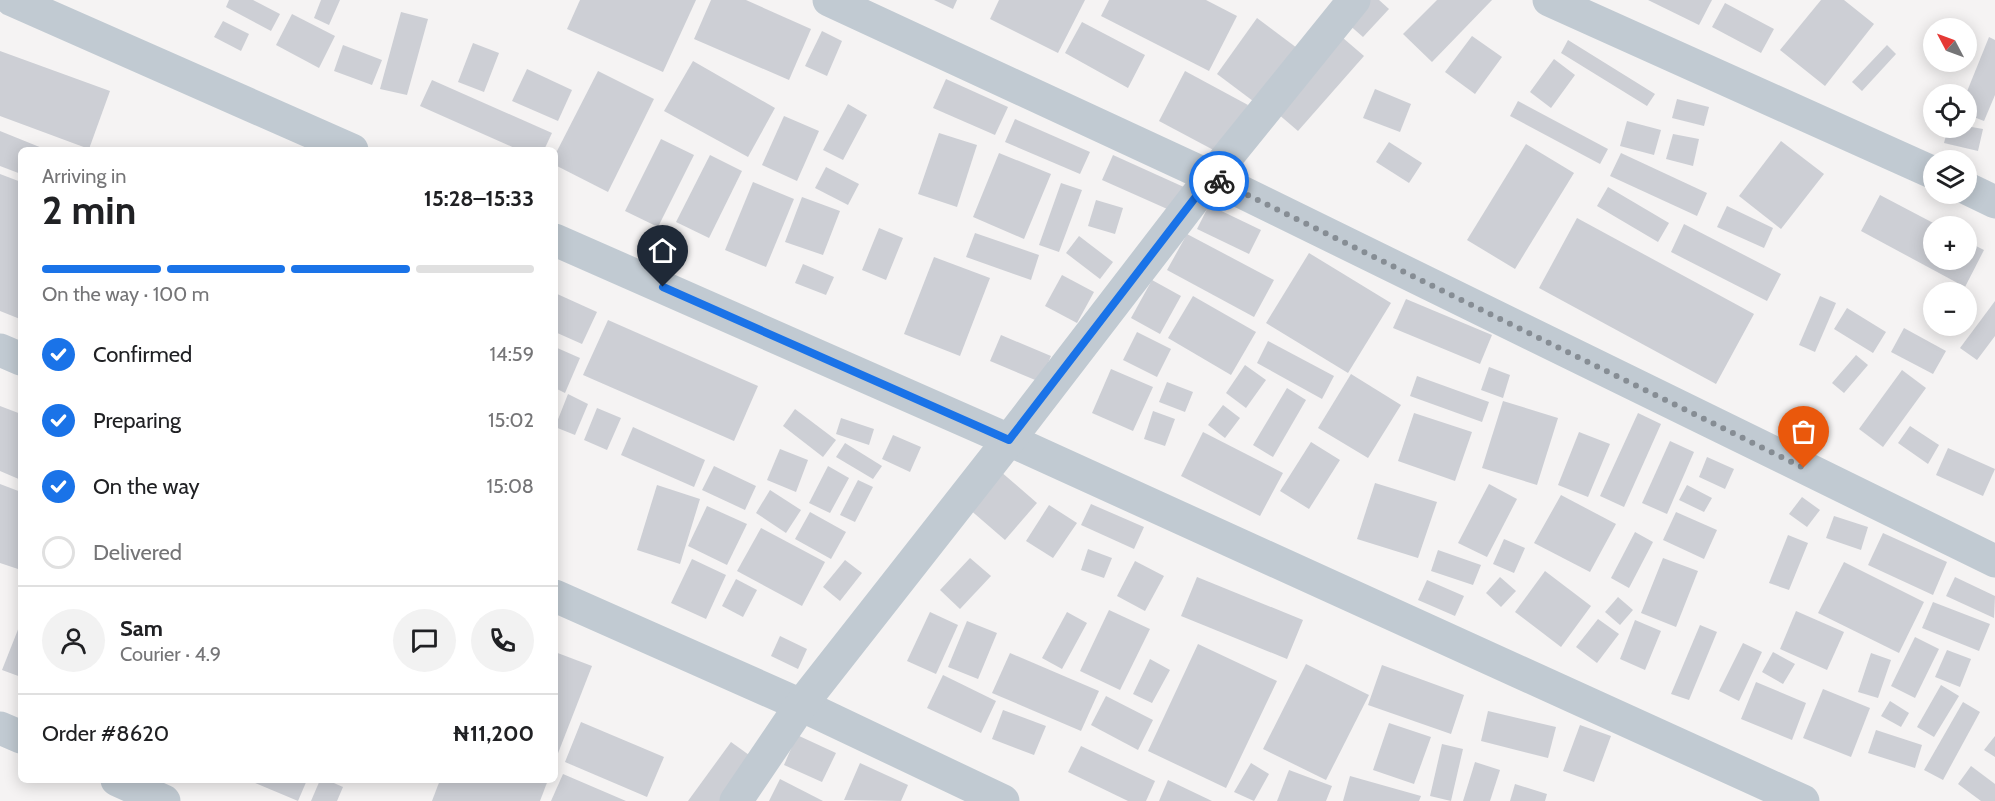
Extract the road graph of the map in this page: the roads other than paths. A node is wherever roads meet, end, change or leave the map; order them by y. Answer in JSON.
{"nodes":[{"id":1,"x":12,"y":0,"type":"edge"},
{"id":2,"x":829,"y":0,"type":"edge"},
{"id":3,"x":1353,"y":0,"type":"edge"},
{"id":4,"x":1549,"y":0,"type":"edge"},
{"id":5,"x":345,"y":147,"type":"edge"},
{"id":6,"x":1923,"y":168,"type":"edge"},
{"id":7,"x":1211,"y":177,"type":"junction"},
{"id":8,"x":1977,"y":193,"type":"edge"},
{"id":9,"x":1995,"y":202,"type":"edge"},
{"id":10,"x":558,"y":241,"type":"edge"},
{"id":11,"x":0,"y":350,"type":"edge"},
{"id":12,"x":18,"y":358,"type":"edge"},
{"id":13,"x":1009,"y":440,"type":"junction"},
{"id":14,"x":1995,"y":561,"type":"edge"},
{"id":15,"x":558,"y":597,"type":"edge"},
{"id":16,"x":801,"y":705,"type":"junction"},
{"id":17,"x":0,"y":728,"type":"edge"},
{"id":18,"x":18,"y":736,"type":"edge"},
{"id":19,"x":124,"y":783,"type":"edge"},
{"id":20,"x":164,"y":801,"type":"edge"},
{"id":21,"x":736,"y":801,"type":"edge"},
{"id":22,"x":1003,"y":801,"type":"edge"},
{"id":23,"x":1803,"y":801,"type":"edge"}],
"edges":[{"from":1,"to":5,"type":"street"},
{"from":2,"to":7,"type":"street"},
{"from":3,"to":7,"type":"street"},
{"from":4,"to":6,"type":"street"},
{"from":7,"to":13,"type":"street"},
{"from":7,"to":14,"type":"street"},
{"from":8,"to":9,"type":"street"},
{"from":10,"to":13,"type":"street"},
{"from":11,"to":12,"type":"street"},
{"from":13,"to":16,"type":"street"},
{"from":13,"to":23,"type":"street"},
{"from":15,"to":16,"type":"street"},
{"from":16,"to":21,"type":"street"},
{"from":16,"to":22,"type":"street"},
{"from":17,"to":18,"type":"street"},
{"from":19,"to":20,"type":"street"}]}
